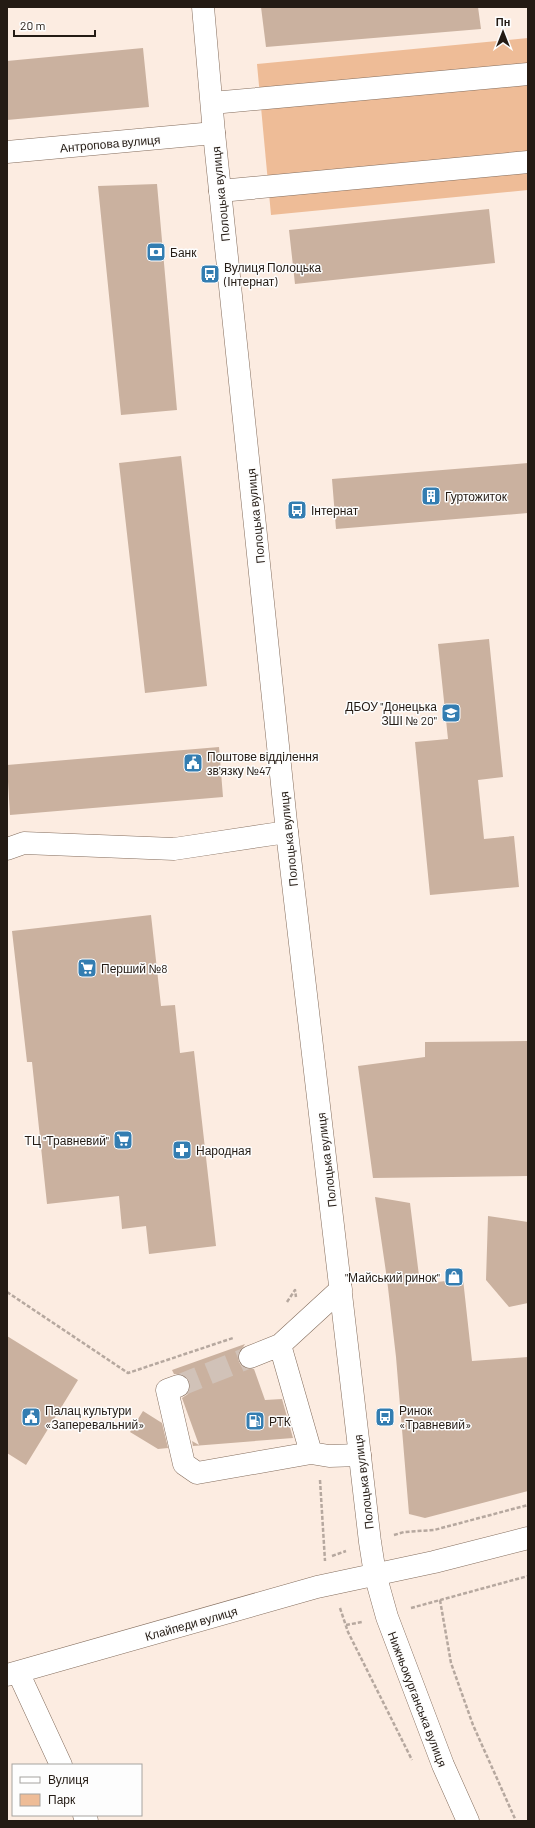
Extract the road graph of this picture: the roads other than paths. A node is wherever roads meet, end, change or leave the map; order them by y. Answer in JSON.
{"nodes":[{"id":1,"x":203,"y":7,"type":"edge"},
{"id":2,"x":528,"y":74,"type":"edge"},
{"id":3,"x":212,"y":103,"type":"junction"},
{"id":4,"x":214,"y":134,"type":"junction"},
{"id":5,"x":7,"y":152,"type":"edge"},
{"id":6,"x":528,"y":162,"type":"edge"},
{"id":7,"x":220,"y":190,"type":"junction"},
{"id":8,"x":287,"y":832,"type":"junction"},
{"id":9,"x":7,"y":849,"type":"edge"},
{"id":10,"x":341,"y":1289,"type":"junction"},
{"id":11,"x":280,"y":1346,"type":"junction"},
{"id":12,"x":250,"y":1357,"type":"tunnel mouth"},
{"id":13,"x":178,"y":1386,"type":"tunnel mouth"},
{"id":14,"x":311,"y":1453,"type":"junction"},
{"id":15,"x":360,"y":1455,"type":"junction"},
{"id":16,"x":528,"y":1538,"type":"edge"},
{"id":17,"x":375,"y":1574,"type":"junction"},
{"id":18,"x":12,"y":1673,"type":"edge"},
{"id":19,"x":60,"y":1764,"type":"edge"},
{"id":20,"x":468,"y":1821,"type":"edge"}],
"edges":[{"from":1,"to":3,"type":"main road","name":"Полоцька вулиця"},
{"from":2,"to":3,"type":"main road"},
{"from":3,"to":4,"type":"main road","name":"Полоцька вулиця"},
{"from":4,"to":5,"type":"main road","name":"Антропова вулиця"},
{"from":4,"to":7,"type":"main road","name":"Полоцька вулиця"},
{"from":6,"to":7,"type":"main road"},
{"from":7,"to":8,"type":"main road","name":"Полоцька вулиця"},
{"from":8,"to":9,"type":"main road"},
{"from":8,"to":10,"type":"main road","name":"Полоцька вулиця"},
{"from":10,"to":11,"type":"main road"},
{"from":10,"to":15,"type":"main road","name":"Полоцька вулиця"},
{"from":11,"to":12,"type":"main road"},
{"from":11,"to":14,"type":"main road"},
{"from":13,"to":14,"type":"main road"},
{"from":14,"to":15,"type":"main road"},
{"from":15,"to":17,"type":"main road","name":"Полоцька вулиця"},
{"from":16,"to":17,"type":"main road","name":"Клайпеди вулиця"},
{"from":17,"to":18,"type":"main road","name":"Клайпеди вулиця"},
{"from":17,"to":20,"type":"main road","name":"Нижньокурганська вулиця"},
{"from":18,"to":19,"type":"main road"}]}
